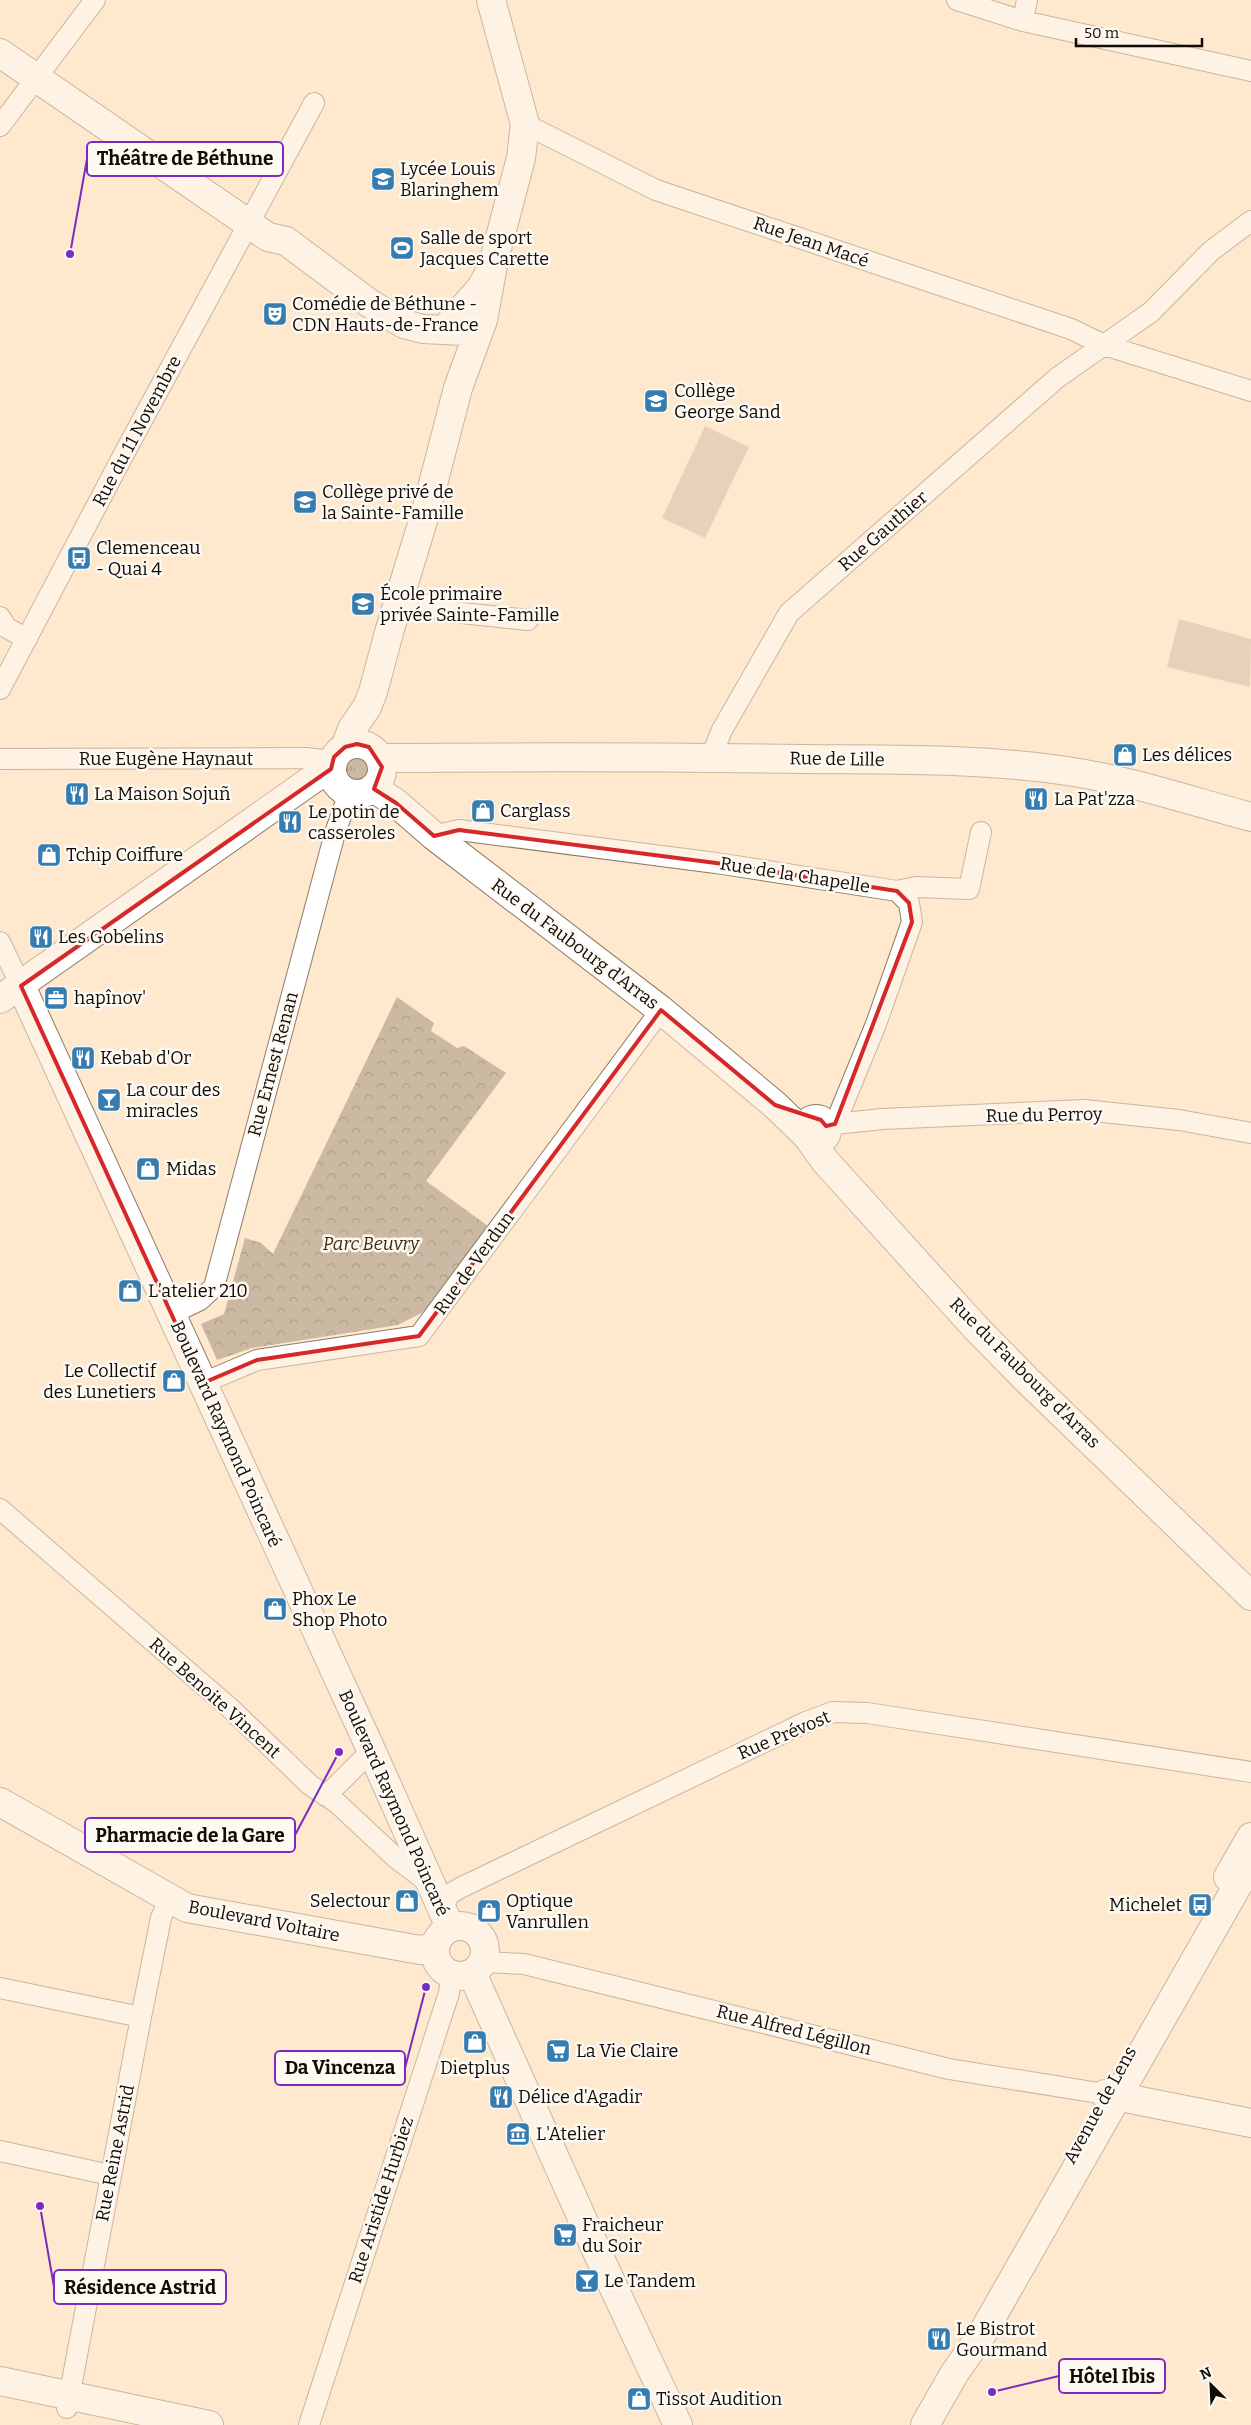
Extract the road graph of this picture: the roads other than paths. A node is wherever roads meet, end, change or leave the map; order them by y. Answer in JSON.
{"nodes":[{"id":1,"x":95,"y":0,"type":"edge"},
{"id":2,"x":491,"y":0,"type":"edge"},
{"id":3,"x":957,"y":0,"type":"edge"},
{"id":4,"x":1027,"y":0,"type":"edge"},
{"id":5,"x":1023,"y":21,"type":"junction"},
{"id":6,"x":0,"y":53,"type":"edge"},
{"id":7,"x":1251,"y":71,"type":"edge"},
{"id":8,"x":36,"y":78,"type":"junction"},
{"id":9,"x":314,"y":103,"type":"dead end"},
{"id":10,"x":525,"y":124,"type":"junction"},
{"id":11,"x":0,"y":126,"type":"edge"},
{"id":12,"x":1251,"y":221,"type":"edge"},
{"id":13,"x":259,"y":230,"type":"junction"},
{"id":14,"x":458,"y":342,"type":"junction"},
{"id":15,"x":1104,"y":345,"type":"junction"},
{"id":16,"x":1251,"y":391,"type":"edge"},
{"id":17,"x":400,"y":597,"type":"junction"},
{"id":18,"x":528,"y":620,"type":"dead end"},
{"id":19,"x":3,"y":622,"type":"edge"},
{"id":20,"x":27,"y":639,"type":"junction"},
{"id":21,"x":0,"y":689,"type":"edge"},
{"id":22,"x":711,"y":757,"type":"junction"},
{"id":23,"x":0,"y":759,"type":"edge"},
{"id":24,"x":359,"y":771,"type":"junction"},
{"id":25,"x":1251,"y":817,"type":"edge"},
{"id":26,"x":981,"y":832,"type":"dead end"},
{"id":27,"x":434,"y":836,"type":"junction"},
{"id":28,"x":897,"y":891,"type":"junction"},
{"id":29,"x":0,"y":942,"type":"edge"},
{"id":30,"x":10,"y":992,"type":"edge"},
{"id":31,"x":661,"y":1010,"type":"junction"},
{"id":32,"x":818,"y":1128,"type":"junction"},
{"id":33,"x":1251,"y":1133,"type":"edge"},
{"id":34,"x":171,"y":1314,"type":"junction"},
{"id":35,"x":203,"y":1383,"type":"junction"},
{"id":36,"x":0,"y":1509,"type":"edge"},
{"id":37,"x":1251,"y":1596,"type":"edge"},
{"id":38,"x":373,"y":1754,"type":"junction"},
{"id":39,"x":1251,"y":1772,"type":"edge"},
{"id":40,"x":326,"y":1796,"type":"junction"},
{"id":41,"x":0,"y":1802,"type":"edge"},
{"id":42,"x":1251,"y":1837,"type":"edge"},
{"id":43,"x":1251,"y":1862,"type":"edge"},
{"id":44,"x":170,"y":1900,"type":"junction"},
{"id":45,"x":439,"y":1917,"type":"junction"},
{"id":46,"x":469,"y":1970,"type":"junction"},
{"id":47,"x":0,"y":1988,"type":"edge"},
{"id":48,"x":141,"y":2017,"type":"junction"},
{"id":49,"x":1111,"y":2095,"type":"junction"},
{"id":50,"x":1251,"y":2123,"type":"edge"},
{"id":51,"x":0,"y":2151,"type":"edge"},
{"id":52,"x":110,"y":2175,"type":"junction"},
{"id":53,"x":0,"y":2381,"type":"edge"},
{"id":54,"x":0,"y":2394,"type":"edge"},
{"id":55,"x":68,"y":2402,"type":"junction"},
{"id":56,"x":148,"y":2425,"type":"edge"},
{"id":57,"x":208,"y":2425,"type":"edge"},
{"id":58,"x":309,"y":2425,"type":"edge"},
{"id":59,"x":678,"y":2425,"type":"edge"},
{"id":60,"x":925,"y":2425,"type":"edge"}],
"edges":[{"from":1,"to":8,"type":"street"},
{"from":2,"to":10,"type":"main road"},
{"from":3,"to":5,"type":"street"},
{"from":4,"to":5,"type":"street"},
{"from":5,"to":7,"type":"street"},
{"from":6,"to":8,"type":"main road"},
{"from":8,"to":11,"type":"street"},
{"from":8,"to":13,"type":"main road"},
{"from":9,"to":13,"type":"street","name":"Rue du 11 Novembre"},
{"from":10,"to":14,"type":"main road"},
{"from":10,"to":15,"type":"street","name":"Rue Jean Macé"},
{"from":12,"to":15,"type":"street","name":"Rue Gauthier"},
{"from":13,"to":14,"type":"main road"},
{"from":13,"to":20,"type":"street","name":"Rue du 11 Novembre"},
{"from":14,"to":17,"type":"main road"},
{"from":15,"to":16,"type":"street","name":"Rue Jean Macé"},
{"from":15,"to":22,"type":"street","name":"Rue Gauthier"},
{"from":17,"to":18,"type":"street"},
{"from":17,"to":24,"type":"main road"},
{"from":19,"to":20,"type":"street"},
{"from":20,"to":21,"type":"street","name":"Rue du 11 Novembre"},
{"from":22,"to":24,"type":"main road","name":"Rue de Lille"},
{"from":22,"to":25,"type":"main road","name":"Rue de Lille"},
{"from":23,"to":24,"type":"street","name":"Rue Eugène Haynaut"},
{"from":24,"to":27,"type":"main road","name":"Rue du Faubourg d'Arras"},
{"from":24,"to":30,"type":"main road","name":"Rue de Lille"},
{"from":24,"to":34,"type":"street","name":"Rue Ernest Renan"},
{"from":26,"to":28,"type":"street","name":"Rue de la Chapelle"},
{"from":27,"to":28,"type":"street","name":"Rue de la Chapelle"},
{"from":27,"to":31,"type":"main road","name":"Rue du Faubourg d'Arras"},
{"from":28,"to":32,"type":"street"},
{"from":29,"to":30,"type":"street","name":"Boulevard Raymond Poincaré"},
{"from":30,"to":34,"type":"main road","name":"Boulevard Raymond Poincaré"},
{"from":31,"to":32,"type":"main road","name":"Rue du Faubourg d'Arras"},
{"from":31,"to":35,"type":"street","name":"Rue de Verdun"},
{"from":32,"to":33,"type":"street","name":"Rue du Perroy"},
{"from":32,"to":37,"type":"main road","name":"Rue du Faubourg d'Arras"},
{"from":34,"to":35,"type":"main road","name":"Boulevard Raymond Poincaré"},
{"from":35,"to":38,"type":"main road","name":"Boulevard Raymond Poincaré"},
{"from":36,"to":40,"type":"street","name":"Rue Benoite Vincent"},
{"from":38,"to":40,"type":"street"},
{"from":38,"to":45,"type":"main road","name":"Boulevard Raymond Poincaré"},
{"from":39,"to":45,"type":"street","name":"Rue Prévost"},
{"from":40,"to":45,"type":"street","name":"Rue Benoite Vincent"},
{"from":41,"to":44,"type":"main road","name":"Boulevard Voltaire"},
{"from":42,"to":49,"type":"main road","name":"Avenue de Lens"},
{"from":43,"to":49,"type":"main road","name":"Avenue de Lens"},
{"from":44,"to":45,"type":"main road","name":"Boulevard Voltaire"},
{"from":44,"to":48,"type":"street","name":"Rue Reine Astrid"},
{"from":45,"to":46,"type":"main road","name":"Boulevard Raymond Poincaré"},
{"from":45,"to":46,"type":"main road","name":"Boulevard Voltaire"},
{"from":46,"to":49,"type":"street","name":"Rue Alfred Légillon"},
{"from":46,"to":58,"type":"street","name":"Rue Aristide Hurbiez"},
{"from":46,"to":59,"type":"main road"},
{"from":47,"to":48,"type":"street"},
{"from":48,"to":52,"type":"street","name":"Rue Reine Astrid"},
{"from":49,"to":50,"type":"main road"},
{"from":49,"to":60,"type":"main road","name":"Avenue de Lens"},
{"from":51,"to":52,"type":"street"},
{"from":52,"to":55,"type":"street","name":"Rue Reine Astrid"},
{"from":53,"to":55,"type":"main road"},
{"from":54,"to":55,"type":"main road"},
{"from":55,"to":56,"type":"main road"},
{"from":55,"to":57,"type":"main road"}]}
